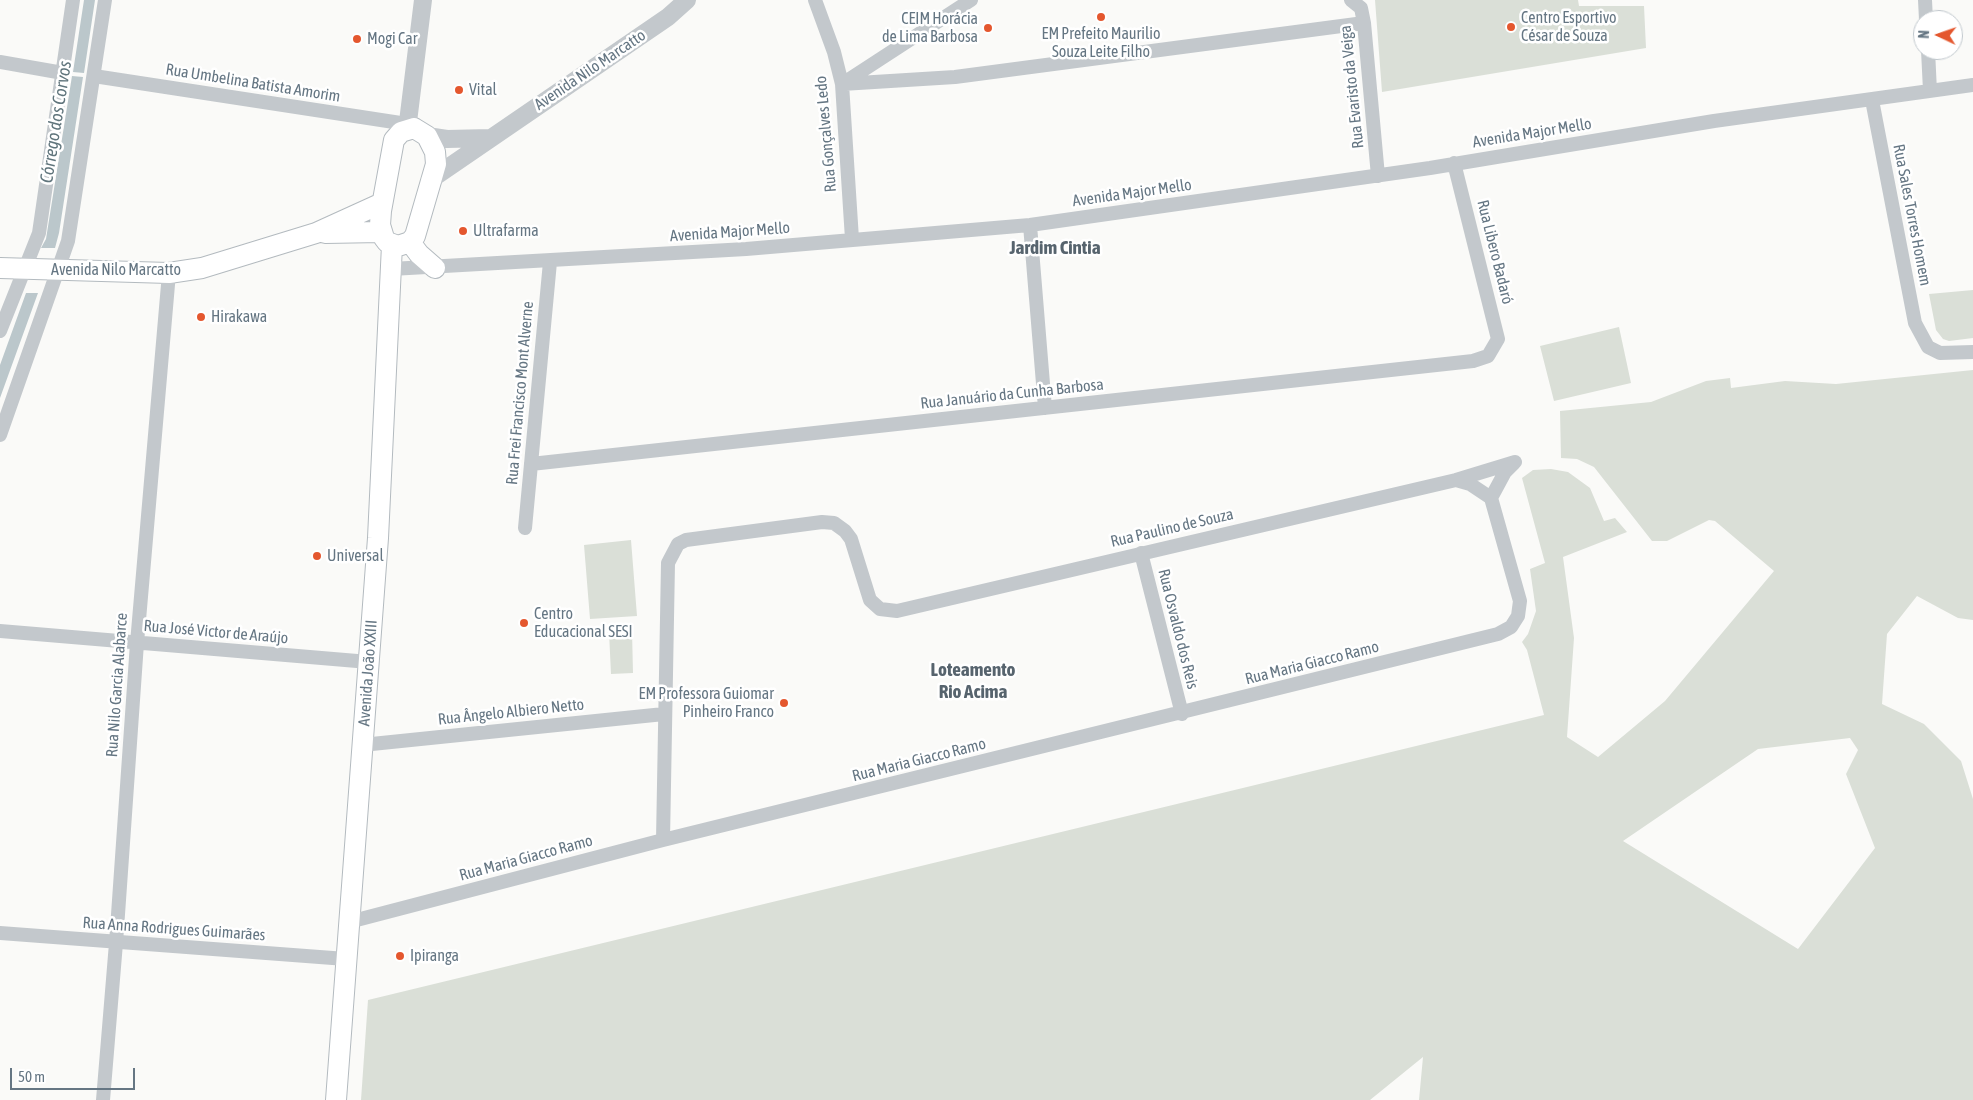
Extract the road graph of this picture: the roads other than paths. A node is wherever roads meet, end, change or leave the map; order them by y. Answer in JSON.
{"nodes":[{"id":1,"x":73,"y":0,"type":"edge"},
{"id":2,"x":105,"y":0,"type":"edge"},
{"id":3,"x":424,"y":0,"type":"edge"},
{"id":4,"x":687,"y":0,"type":"edge"},
{"id":5,"x":815,"y":0,"type":"edge"},
{"id":6,"x":971,"y":0,"type":"edge"},
{"id":7,"x":1351,"y":0,"type":"edge"},
{"id":8,"x":1364,"y":23,"type":"junction"},
{"id":9,"x":1928,"y":60,"type":"edge"},
{"id":10,"x":0,"y":62,"type":"edge"},
{"id":11,"x":63,"y":73,"type":"junction"},
{"id":12,"x":94,"y":76,"type":"junction"},
{"id":13,"x":842,"y":84,"type":"junction"},
{"id":14,"x":1973,"y":85,"type":"edge"},
{"id":15,"x":1930,"y":91,"type":"junction"},
{"id":16,"x":1872,"y":100,"type":"junction"},
{"id":17,"x":407,"y":127,"type":"junction"},
{"id":18,"x":427,"y":136,"type":"junction"},
{"id":19,"x":490,"y":138,"type":"junction"},
{"id":20,"x":1454,"y":163,"type":"junction"},
{"id":21,"x":1378,"y":176,"type":"junction"},
{"id":22,"x":430,"y":180,"type":"junction"},
{"id":23,"x":382,"y":203,"type":"junction"},
{"id":24,"x":1030,"y":225,"type":"junction"},
{"id":25,"x":316,"y":234,"type":"junction"},
{"id":26,"x":852,"y":239,"type":"junction"},
{"id":27,"x":394,"y":240,"type":"junction"},
{"id":28,"x":550,"y":262,"type":"junction"},
{"id":29,"x":0,"y":268,"type":"edge"},
{"id":30,"x":435,"y":268,"type":"junction"},
{"id":31,"x":24,"y":269,"type":"junction"},
{"id":32,"x":391,"y":269,"type":"junction"},
{"id":33,"x":59,"y":270,"type":"junction"},
{"id":34,"x":169,"y":273,"type":"junction"},
{"id":35,"x":0,"y":332,"type":"edge"},
{"id":36,"x":1494,"y":349,"type":"joint"},
{"id":37,"x":1973,"y":352,"type":"edge"},
{"id":38,"x":1045,"y":408,"type":"junction"},
{"id":39,"x":0,"y":435,"type":"edge"},
{"id":40,"x":531,"y":464,"type":"junction"},
{"id":41,"x":1456,"y":480,"type":"junction"},
{"id":42,"x":1491,"y":498,"type":"junction"},
{"id":43,"x":526,"y":528,"type":"dead end"},
{"id":44,"x":1140,"y":553,"type":"junction"},
{"id":45,"x":0,"y":631,"type":"edge"},
{"id":46,"x":136,"y":643,"type":"junction"},
{"id":47,"x":369,"y":662,"type":"junction"},
{"id":48,"x":664,"y":714,"type":"junction"},
{"id":49,"x":1182,"y":714,"type":"junction"},
{"id":50,"x":362,"y":745,"type":"junction"},
{"id":51,"x":663,"y":840,"type":"junction"},
{"id":52,"x":349,"y":922,"type":"junction"},
{"id":53,"x":0,"y":933,"type":"edge"},
{"id":54,"x":116,"y":943,"type":"junction"},
{"id":55,"x":346,"y":959,"type":"junction"},
{"id":56,"x":103,"y":1100,"type":"edge"},
{"id":57,"x":336,"y":1100,"type":"edge"}],
"edges":[{"from":1,"to":11,"type":"street"},
{"from":2,"to":12,"type":"street"},
{"from":3,"to":17,"type":"street"},
{"from":4,"to":19,"type":"street","name":"Avenida Nilo Marcatto"},
{"from":5,"to":13,"type":"street","name":"Rua Gonçalves Ledo"},
{"from":6,"to":13,"type":"street"},
{"from":7,"to":8,"type":"street","name":"Rua Evaristo da Veiga"},
{"from":8,"to":13,"type":"street"},
{"from":8,"to":21,"type":"street","name":"Rua Evaristo da Veiga"},
{"from":9,"to":15,"type":"street"},
{"from":10,"to":11,"type":"street"},
{"from":11,"to":31,"type":"street"},
{"from":12,"to":17,"type":"street","name":"Rua Umbelina Batista Amorim"},
{"from":12,"to":33,"type":"street"},
{"from":13,"to":26,"type":"street","name":"Rua Gonçalves Ledo"},
{"from":14,"to":15,"type":"street","name":"Avenida Major Mello"},
{"from":15,"to":16,"type":"street","name":"Avenida Major Mello"},
{"from":16,"to":20,"type":"street","name":"Avenida Major Mello"},
{"from":16,"to":37,"type":"street","name":"Rua Sales Torres Homem"},
{"from":17,"to":18,"type":"main road"},
{"from":17,"to":23,"type":"main road","name":"Avenida João XXIII"},
{"from":18,"to":19,"type":"street"},
{"from":18,"to":22,"type":"main road","name":"Avenida João XXIII"},
{"from":19,"to":22,"type":"street","name":"Avenida Nilo Marcatto"},
{"from":20,"to":21,"type":"street","name":"Avenida Major Mello"},
{"from":20,"to":36,"type":"street","name":"Rua Libero Badaró"},
{"from":21,"to":24,"type":"street","name":"Avenida Major Mello"},
{"from":22,"to":27,"type":"main road","name":"Avenida João XXIII"},
{"from":23,"to":25,"type":"main road","name":"Avenida Nilo Marcatto"},
{"from":23,"to":27,"type":"main road","name":"Avenida João XXIII"},
{"from":24,"to":26,"type":"street","name":"Avenida Major Mello"},
{"from":24,"to":38,"type":"street"},
{"from":25,"to":27,"type":"main road","name":"Avenida Nilo Marcatto"},
{"from":25,"to":34,"type":"main road","name":"Avenida Nilo Marcatto"},
{"from":26,"to":28,"type":"street","name":"Avenida Major Mello"},
{"from":27,"to":30,"type":"main road"},
{"from":27,"to":32,"type":"main road","name":"Avenida João XXIII"},
{"from":28,"to":30,"type":"street","name":"Avenida Major Mello"},
{"from":28,"to":40,"type":"street","name":"Rua Frei Francisco Mont Alverne"},
{"from":29,"to":31,"type":"main road","name":"Avenida Nilo Marcatto"},
{"from":30,"to":32,"type":"street","name":"Avenida Major Mello"},
{"from":31,"to":33,"type":"main road","name":"Avenida Nilo Marcatto"},
{"from":31,"to":35,"type":"street"},
{"from":32,"to":47,"type":"main road","name":"Avenida João XXIII"},
{"from":33,"to":34,"type":"main road","name":"Avenida Nilo Marcatto"},
{"from":33,"to":39,"type":"street"},
{"from":34,"to":46,"type":"street","name":"Rua Nilo Garcia Alabarce"},
{"from":36,"to":38,"type":"street","name":"Rua Januário da Cunha Barbosa"},
{"from":38,"to":40,"type":"street","name":"Rua Januário da Cunha Barbosa"},
{"from":40,"to":43,"type":"street","name":"Rua Frei Francisco Mont Alverne"},
{"from":41,"to":42,"type":"street"},
{"from":41,"to":42,"type":"street","name":"Rua Paulino de Souza"},
{"from":41,"to":44,"type":"street","name":"Rua Paulino de Souza"},
{"from":42,"to":49,"type":"street","name":"Rua Maria Giacco Ramo"},
{"from":44,"to":48,"type":"street","name":"Rua Paulino de Souza"},
{"from":44,"to":49,"type":"street","name":"Rua Osvaldo dos Reis"},
{"from":45,"to":46,"type":"street","name":"Rua José Victor de Araújo"},
{"from":46,"to":47,"type":"street","name":"Rua José Victor de Araújo"},
{"from":46,"to":54,"type":"street","name":"Rua Nilo Garcia Alabarce"},
{"from":47,"to":50,"type":"main road","name":"Avenida João XXIII"},
{"from":48,"to":50,"type":"street","name":"Rua Ângelo Albiero Netto"},
{"from":48,"to":51,"type":"street"},
{"from":49,"to":51,"type":"street","name":"Rua Maria Giacco Ramo"},
{"from":50,"to":52,"type":"main road","name":"Avenida João XXIII"},
{"from":51,"to":52,"type":"street","name":"Rua Maria Giacco Ramo"},
{"from":52,"to":55,"type":"main road","name":"Avenida João XXIII"},
{"from":53,"to":54,"type":"street","name":"Rua Anna Rodrigues Guimarães"},
{"from":54,"to":55,"type":"street","name":"Rua Anna Rodrigues Guimarães"},
{"from":54,"to":56,"type":"street","name":"Rua Nilo Garcia Alabarce"},
{"from":55,"to":57,"type":"main road","name":"Avenida João XXIII"}]}
